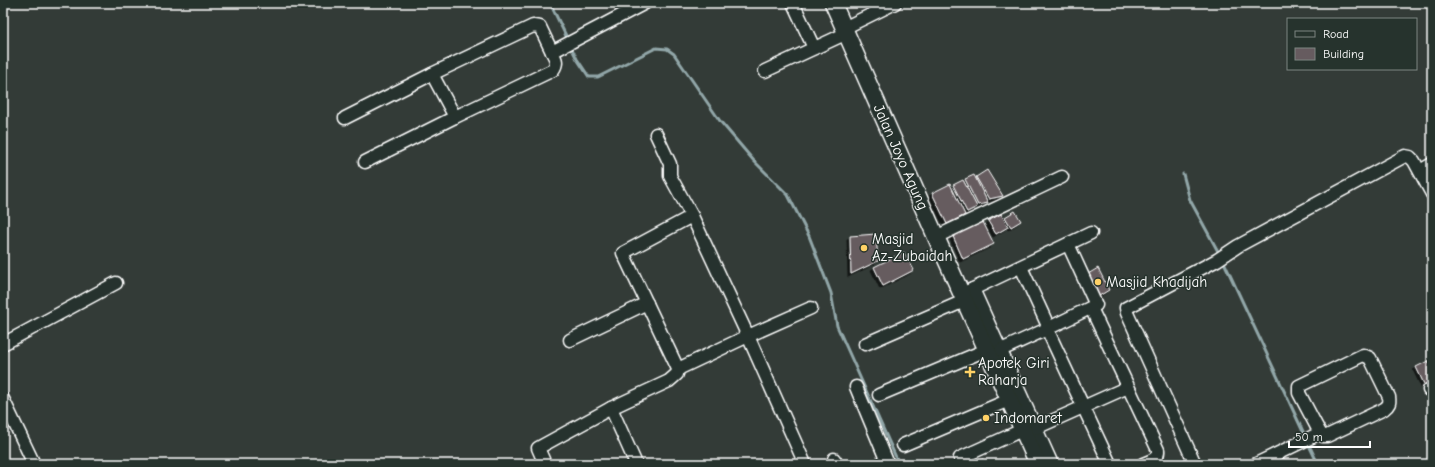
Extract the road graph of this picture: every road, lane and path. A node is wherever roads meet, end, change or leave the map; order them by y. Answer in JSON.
{"nodes":[{"id":1,"x":645,"y":3,"type":"edge"},
{"id":2,"x":792,"y":3,"type":"edge"},
{"id":3,"x":833,"y":3,"type":"edge"},
{"id":4,"x":895,"y":3,"type":"edge"},
{"id":5,"x":875,"y":8,"type":"edge"},
{"id":6,"x":846,"y":31,"type":"junction"},
{"id":7,"x":814,"y":48,"type":"junction"},
{"id":8,"x":552,"y":52,"type":"junction"},
{"id":9,"x":765,"y":71,"type":"dead end"},
{"id":10,"x":432,"y":74,"type":"junction"},
{"id":11,"x":455,"y":117,"type":"junction"},
{"id":12,"x":345,"y":118,"type":"dead end"},
{"id":13,"x":656,"y":134,"type":"dead end"},
{"id":14,"x":365,"y":162,"type":"dead end"},
{"id":15,"x":1432,"y":164,"type":"edge"},
{"id":16,"x":1420,"y":171,"type":"junction"},
{"id":17,"x":1062,"y":177,"type":"dead end"},
{"id":18,"x":1432,"y":194,"type":"edge"},
{"id":19,"x":692,"y":216,"type":"junction"},
{"id":20,"x":1091,"y":233,"type":"dead end"},
{"id":21,"x":936,"y":237,"type":"junction"},
{"id":22,"x":1068,"y":244,"type":"junction"},
{"id":23,"x":1021,"y":266,"type":"junction"},
{"id":24,"x":116,"y":283,"type":"dead end"},
{"id":25,"x":966,"y":295,"type":"junction"},
{"id":26,"x":647,"y":304,"type":"junction"},
{"id":27,"x":811,"y":308,"type":"dead end"},
{"id":28,"x":1091,"y":308,"type":"junction"},
{"id":29,"x":1048,"y":328,"type":"junction"},
{"id":30,"x":748,"y":336,"type":"junction"},
{"id":31,"x":570,"y":340,"type":"dead end"},
{"id":32,"x":3,"y":344,"type":"edge"},
{"id":33,"x":865,"y":344,"type":"dead end"},
{"id":34,"x":994,"y":350,"type":"junction"},
{"id":35,"x":678,"y":369,"type":"junction"},
{"id":36,"x":856,"y":387,"type":"dead end"},
{"id":37,"x":1128,"y":387,"type":"junction"},
{"id":38,"x":880,"y":394,"type":"dead end"},
{"id":39,"x":3,"y":399,"type":"edge"},
{"id":40,"x":1008,"y":400,"type":"junction"},
{"id":41,"x":1084,"y":407,"type":"junction"},
{"id":42,"x":611,"y":408,"type":"junction"},
{"id":43,"x":1029,"y":429,"type":"junction"},
{"id":44,"x":1311,"y":437,"type":"junction"},
{"id":45,"x":903,"y":445,"type":"dead end"},
{"id":46,"x":960,"y":458,"type":"dead end"},
{"id":47,"x":34,"y":464,"type":"edge"},
{"id":48,"x":545,"y":464,"type":"edge"},
{"id":49,"x":636,"y":464,"type":"edge"},
{"id":50,"x":804,"y":464,"type":"edge"},
{"id":51,"x":888,"y":464,"type":"edge"},
{"id":52,"x":1038,"y":464,"type":"edge"},
{"id":53,"x":1052,"y":464,"type":"edge"},
{"id":54,"x":1110,"y":464,"type":"edge"},
{"id":55,"x":1143,"y":464,"type":"edge"},
{"id":56,"x":1195,"y":464,"type":"edge"},
{"id":57,"x":1256,"y":464,"type":"edge"}],
"edges":[{"from":1,"to":8,"type":"street"},
{"from":2,"to":7,"type":"street"},
{"from":3,"to":6,"type":"main road","name":"Jalan Joyo Agung"},
{"from":4,"to":5,"type":"street"},
{"from":5,"to":6,"type":"street"},
{"from":6,"to":7,"type":"street"},
{"from":6,"to":21,"type":"main road","name":"Jalan Joyo Agung"},
{"from":7,"to":9,"type":"street"},
{"from":8,"to":10,"type":"street"},
{"from":8,"to":11,"type":"street"},
{"from":10,"to":11,"type":"street"},
{"from":10,"to":12,"type":"street"},
{"from":11,"to":14,"type":"street"},
{"from":13,"to":19,"type":"street"},
{"from":15,"to":16,"type":"street"},
{"from":16,"to":18,"type":"street"},
{"from":16,"to":56,"type":"street"},
{"from":17,"to":21,"type":"street"},
{"from":19,"to":26,"type":"street"},
{"from":19,"to":30,"type":"street"},
{"from":20,"to":22,"type":"street"},
{"from":21,"to":25,"type":"main road","name":"Jalan Joyo Agung"},
{"from":22,"to":23,"type":"street"},
{"from":22,"to":28,"type":"street"},
{"from":23,"to":25,"type":"street"},
{"from":23,"to":29,"type":"street"},
{"from":24,"to":32,"type":"street"},
{"from":25,"to":33,"type":"street"},
{"from":25,"to":34,"type":"main road","name":"Jalan Joyo Agung"},
{"from":26,"to":31,"type":"street"},
{"from":26,"to":35,"type":"street"},
{"from":27,"to":30,"type":"street"},
{"from":28,"to":29,"type":"street"},
{"from":28,"to":37,"type":"street"},
{"from":29,"to":34,"type":"street"},
{"from":29,"to":41,"type":"street"},
{"from":30,"to":35,"type":"street"},
{"from":30,"to":50,"type":"street"},
{"from":34,"to":38,"type":"street"},
{"from":34,"to":40,"type":"main road","name":"Jalan Joyo Agung"},
{"from":34,"to":43,"type":"street"},
{"from":35,"to":42,"type":"street"},
{"from":36,"to":51,"type":"street"},
{"from":37,"to":41,"type":"street"},
{"from":37,"to":55,"type":"street"},
{"from":39,"to":47,"type":"street"},
{"from":40,"to":43,"type":"main road","name":"Jalan Joyo Agung"},
{"from":40,"to":45,"type":"street"},
{"from":41,"to":43,"type":"street"},
{"from":41,"to":54,"type":"street"},
{"from":42,"to":48,"type":"street"},
{"from":42,"to":49,"type":"street"},
{"from":43,"to":46,"type":"street"},
{"from":43,"to":52,"type":"main road","name":"Jalan Joyo Agung"},
{"from":43,"to":53,"type":"street"},
{"from":44,"to":44,"type":"street"},
{"from":44,"to":57,"type":"street"}]}
